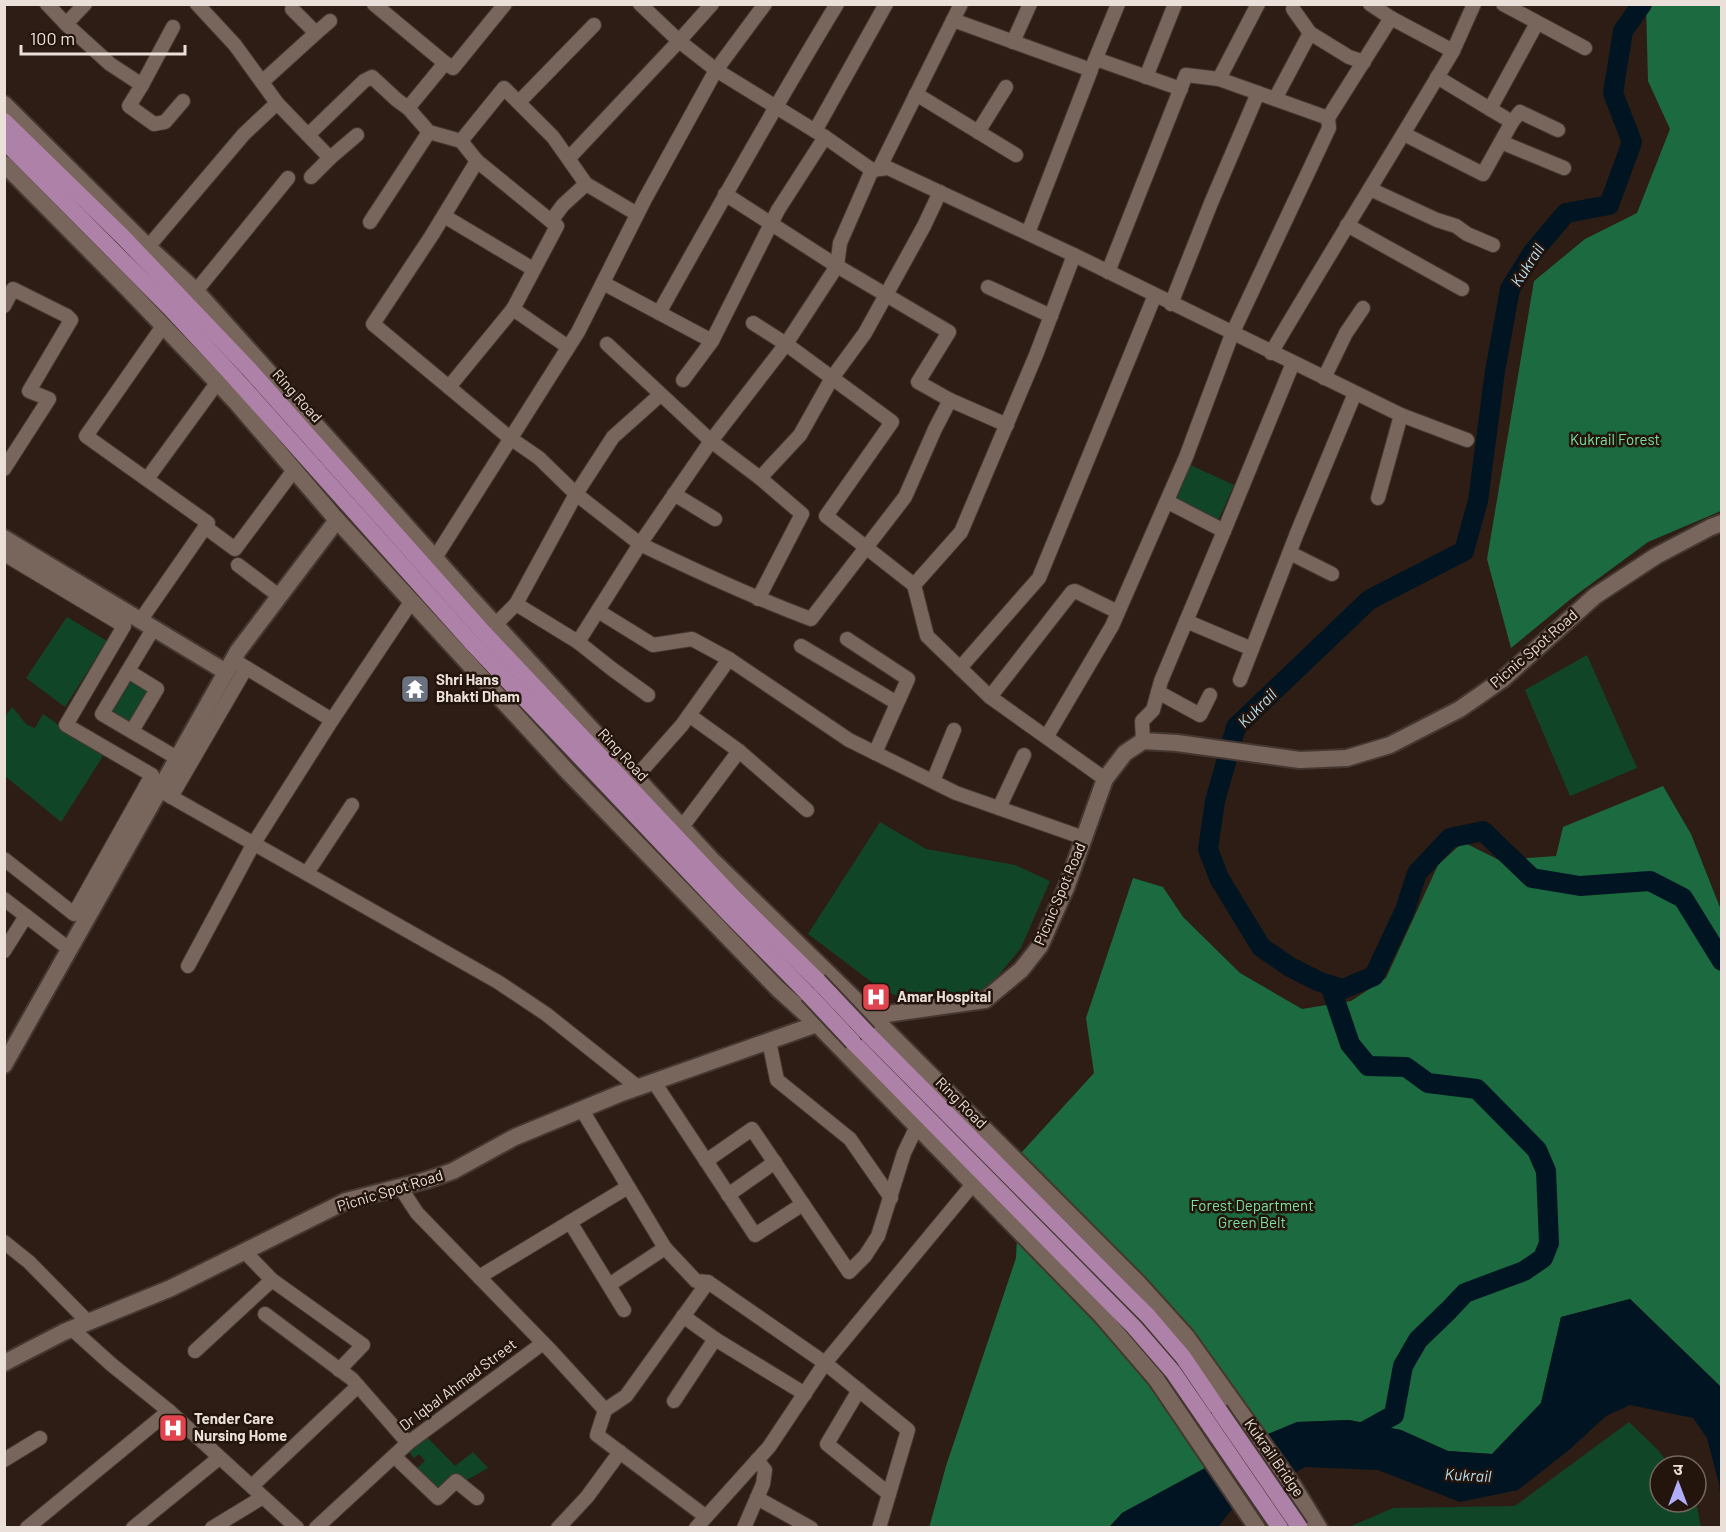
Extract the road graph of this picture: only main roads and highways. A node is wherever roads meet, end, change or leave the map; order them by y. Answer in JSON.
{"nodes":[{"id":1,"x":4,"y":121,"type":"edge"},
{"id":2,"x":4,"y":141,"type":"edge"},
{"id":3,"x":813,"y":989,"type":"junction"},
{"id":4,"x":1218,"y":1409,"type":"junction"},
{"id":5,"x":1280,"y":1527,"type":"edge"},
{"id":6,"x":1300,"y":1527,"type":"edge"}],
"edges":[{"from":1,"to":3,"type":"highway","name":"Ring Road"},
{"from":2,"to":3,"type":"highway","name":"Ring Road"},
{"from":3,"to":4,"type":"highway","name":"Ring Road","bridge":true},
{"from":4,"to":5,"type":"highway","bridge":true},
{"from":4,"to":6,"type":"highway","name":"Kukrail Bridge","bridge":true}]}
